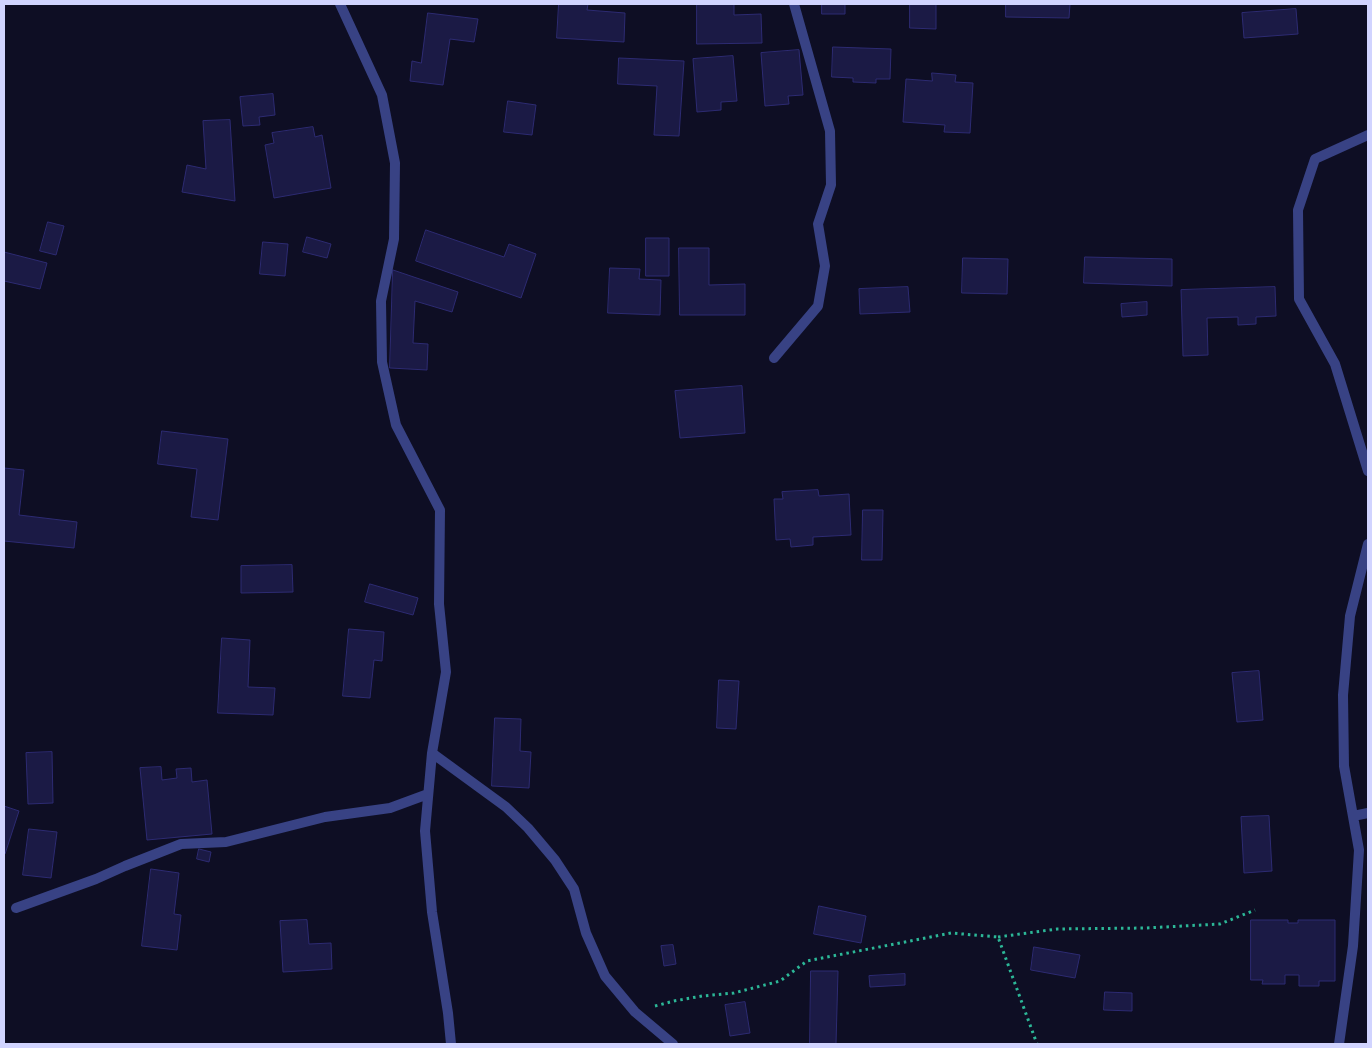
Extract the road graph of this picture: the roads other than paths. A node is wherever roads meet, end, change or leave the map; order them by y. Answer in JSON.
{"nodes":[{"id":1,"x":340,"y":4,"type":"edge"},
{"id":2,"x":794,"y":4,"type":"edge"},
{"id":3,"x":1368,"y":135,"type":"edge"},
{"id":4,"x":774,"y":358,"type":"dead end"},
{"id":5,"x":1368,"y":471,"type":"edge"},
{"id":6,"x":1368,"y":544,"type":"edge"},
{"id":7,"x":432,"y":753,"type":"junction"},
{"id":8,"x":428,"y":794,"type":"junction"},
{"id":9,"x":1368,"y":813,"type":"edge"},
{"id":10,"x":1353,"y":816,"type":"junction"},
{"id":11,"x":16,"y":908,"type":"dead end"},
{"id":12,"x":451,"y":1044,"type":"edge"},
{"id":13,"x":673,"y":1044,"type":"edge"},
{"id":14,"x":1339,"y":1044,"type":"edge"}],
"edges":[{"from":1,"to":7,"type":"street"},
{"from":2,"to":4,"type":"street"},
{"from":3,"to":5,"type":"street"},
{"from":6,"to":10,"type":"street"},
{"from":7,"to":8,"type":"street"},
{"from":7,"to":13,"type":"street"},
{"from":8,"to":11,"type":"street"},
{"from":8,"to":12,"type":"street"},
{"from":9,"to":10,"type":"street"},
{"from":10,"to":14,"type":"street"}]}
